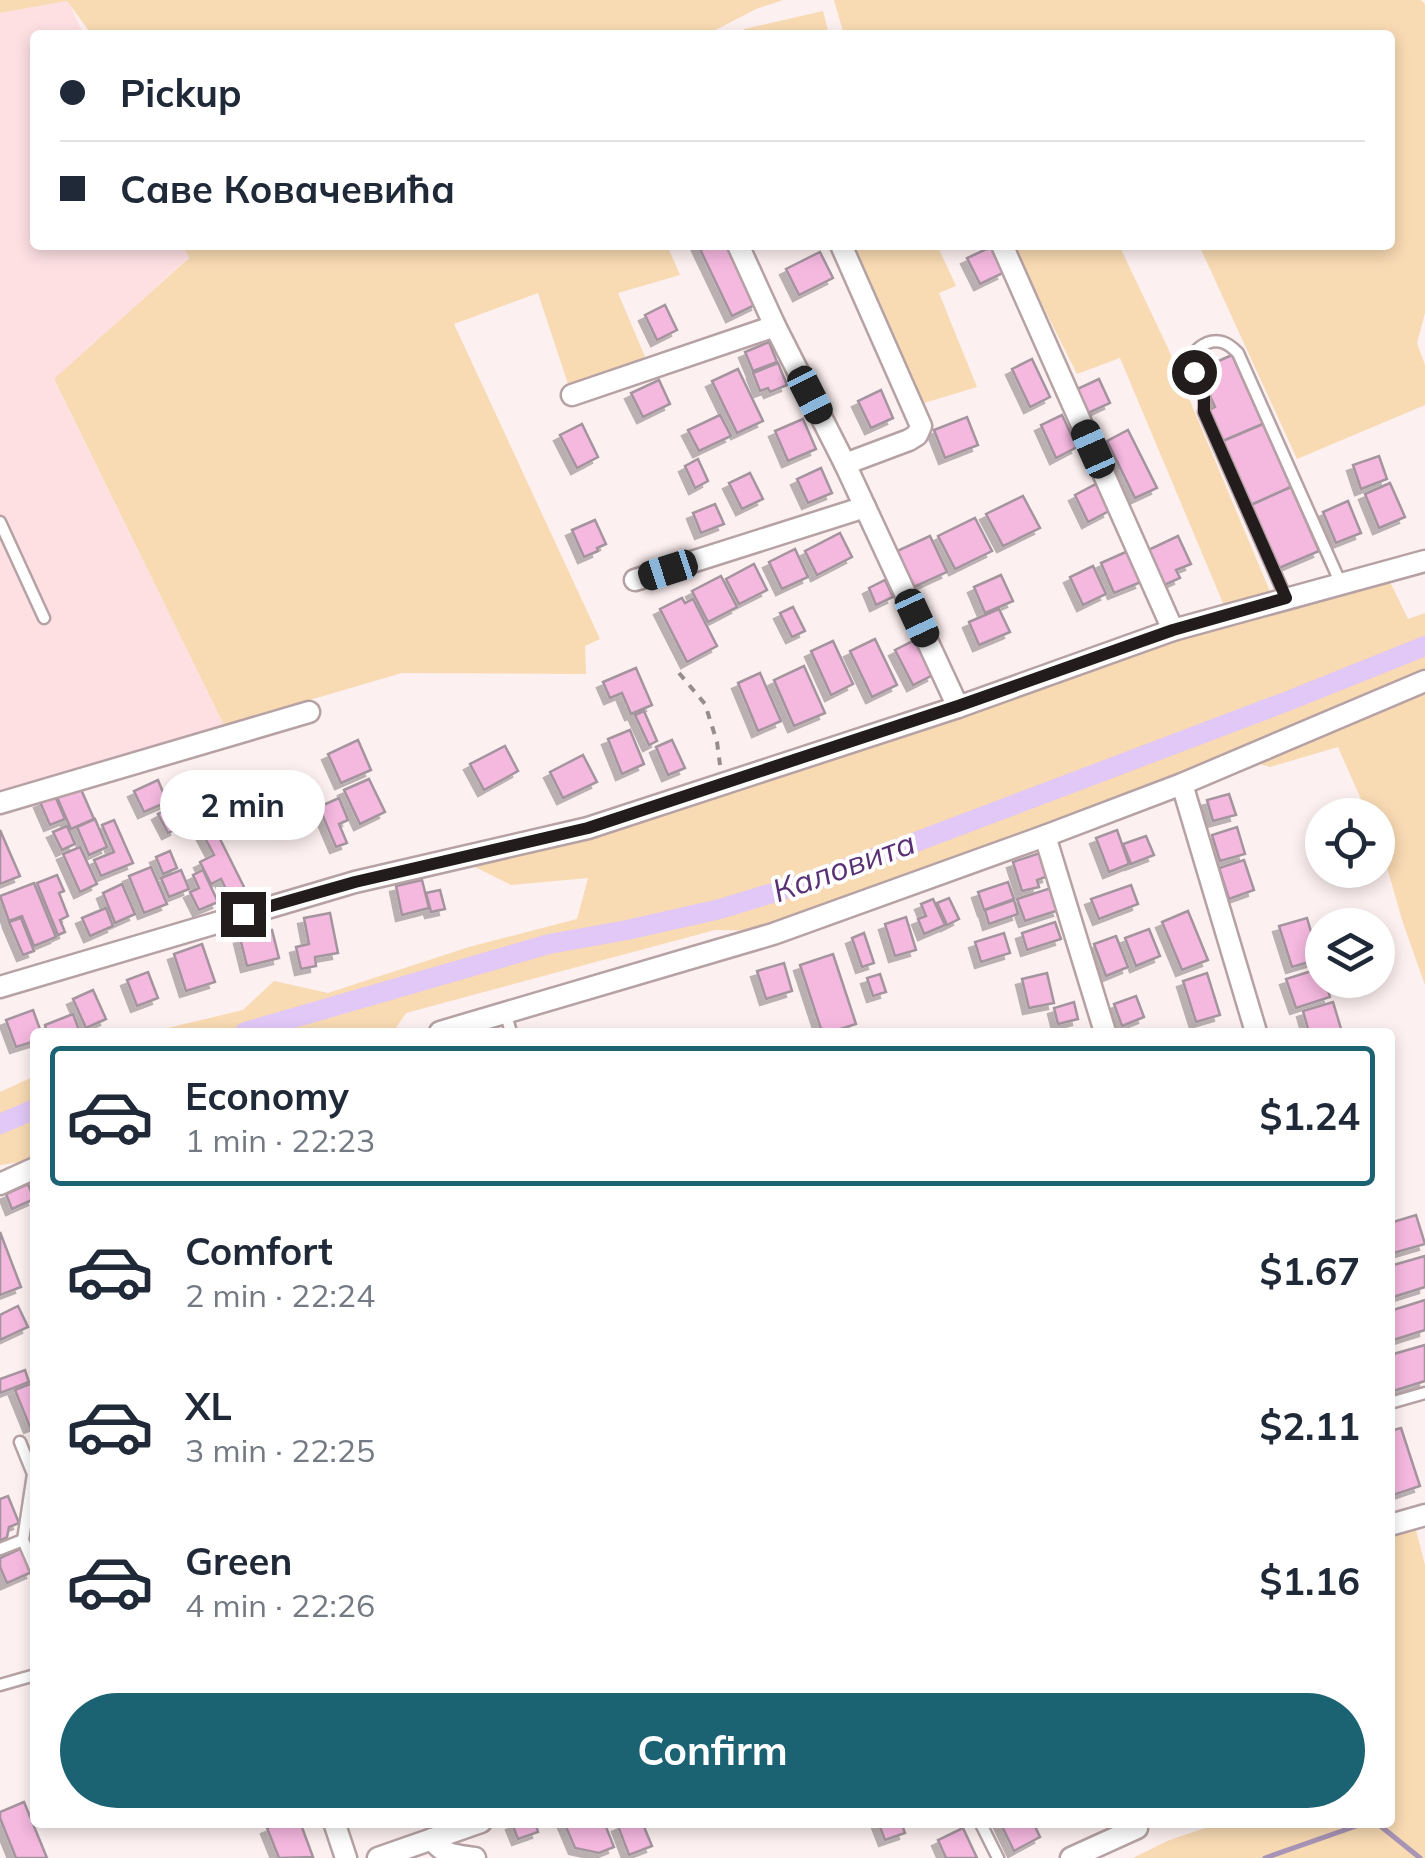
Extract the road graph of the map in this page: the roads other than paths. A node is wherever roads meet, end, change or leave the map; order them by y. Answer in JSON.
{"nodes":[{"id":1,"x":740,"y":250,"type":"edge"},
{"id":2,"x":843,"y":250,"type":"edge"},
{"id":3,"x":1004,"y":250,"type":"edge"},
{"id":4,"x":775,"y":326,"type":"junction"},
{"id":5,"x":572,"y":394,"type":"dead end"},
{"id":6,"x":845,"y":464,"type":"junction"},
{"id":7,"x":865,"y":507,"type":"junction"},
{"id":8,"x":0,"y":522,"type":"edge"},
{"id":9,"x":1425,"y":562,"type":"edge"},
{"id":10,"x":635,"y":580,"type":"dead end"},
{"id":11,"x":1342,"y":584,"type":"junction"},
{"id":12,"x":1286,"y":598,"type":"junction"},
{"id":13,"x":44,"y":618,"type":"dead end"},
{"id":14,"x":1173,"y":630,"type":"junction"},
{"id":15,"x":1425,"y":681,"type":"edge"},
{"id":16,"x":958,"y":706,"type":"junction"},
{"id":17,"x":309,"y":712,"type":"dead end"},
{"id":18,"x":1182,"y":784,"type":"junction"},
{"id":19,"x":0,"y":802,"type":"edge"},
{"id":20,"x":1045,"y":836,"type":"junction"},
{"id":21,"x":0,"y":987,"type":"edge"},
{"id":22,"x":508,"y":1022,"type":"edge"},
{"id":23,"x":467,"y":1028,"type":"edge"},
{"id":24,"x":1104,"y":1028,"type":"edge"},
{"id":25,"x":1255,"y":1028,"type":"edge"},
{"id":26,"x":30,"y":1170,"type":"edge"},
{"id":27,"x":0,"y":1184,"type":"edge"},
{"id":28,"x":1425,"y":1393,"type":"edge"},
{"id":29,"x":1395,"y":1402,"type":"edge"},
{"id":30,"x":20,"y":1442,"type":"dead end"},
{"id":31,"x":30,"y":1467,"type":"edge"},
{"id":32,"x":30,"y":1494,"type":"edge"},
{"id":33,"x":1425,"y":1516,"type":"edge"},
{"id":34,"x":1395,"y":1524,"type":"edge"},
{"id":35,"x":23,"y":1540,"type":"junction"},
{"id":36,"x":0,"y":1549,"type":"edge"},
{"id":37,"x":30,"y":1556,"type":"edge"},
{"id":38,"x":30,"y":1676,"type":"edge"},
{"id":39,"x":0,"y":1685,"type":"edge"},
{"id":40,"x":336,"y":1828,"type":"edge"},
{"id":41,"x":465,"y":1828,"type":"edge"},
{"id":42,"x":983,"y":1828,"type":"edge"},
{"id":43,"x":1132,"y":1828,"type":"edge"},
{"id":44,"x":432,"y":1840,"type":"junction"},
{"id":45,"x":413,"y":1852,"type":"edge"},
{"id":46,"x":346,"y":1858,"type":"edge"},
{"id":47,"x":378,"y":1858,"type":"edge"},
{"id":48,"x":475,"y":1858,"type":"edge"},
{"id":49,"x":998,"y":1858,"type":"edge"},
{"id":50,"x":1072,"y":1858,"type":"edge"}],
"edges":[{"from":1,"to":4,"type":"street"},
{"from":2,"to":6,"type":"street"},
{"from":3,"to":14,"type":"street"},
{"from":4,"to":5,"type":"street"},
{"from":4,"to":6,"type":"street"},
{"from":6,"to":7,"type":"street"},
{"from":7,"to":10,"type":"street"},
{"from":7,"to":16,"type":"street"},
{"from":8,"to":13,"type":"lane"},
{"from":9,"to":11,"type":"street"},
{"from":11,"to":12,"type":"street"},
{"from":11,"to":12,"type":"lane"},
{"from":12,"to":14,"type":"street"},
{"from":14,"to":16,"type":"street"},
{"from":15,"to":18,"type":"street"},
{"from":16,"to":21,"type":"street"},
{"from":17,"to":19,"type":"street"},
{"from":18,"to":20,"type":"street"},
{"from":18,"to":25,"type":"street"},
{"from":20,"to":22,"type":"street"},
{"from":20,"to":24,"type":"street"},
{"from":22,"to":23,"type":"street"},
{"from":26,"to":27,"type":"street"},
{"from":28,"to":29,"type":"lane"},
{"from":30,"to":31,"type":"lane"},
{"from":32,"to":35,"type":"lane"},
{"from":33,"to":34,"type":"street"},
{"from":35,"to":36,"type":"lane"},
{"from":35,"to":37,"type":"lane"},
{"from":38,"to":39,"type":"lane"},
{"from":40,"to":46,"type":"street"},
{"from":41,"to":44,"type":"street"},
{"from":42,"to":49,"type":"lane"},
{"from":43,"to":50,"type":"street"},
{"from":44,"to":45,"type":"street"},
{"from":44,"to":48,"type":"street"},
{"from":45,"to":47,"type":"street"}]}
